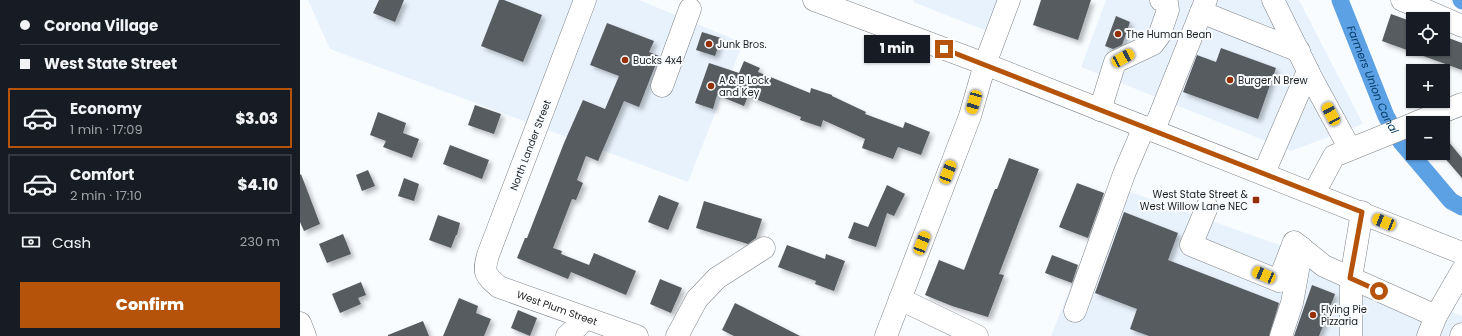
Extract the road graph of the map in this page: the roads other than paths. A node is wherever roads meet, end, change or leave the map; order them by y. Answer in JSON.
{"nodes":[{"id":1,"x":586,"y":0,"type":"edge"},
{"id":2,"x":814,"y":0,"type":"edge"},
{"id":3,"x":1009,"y":0,"type":"edge"},
{"id":4,"x":1161,"y":0,"type":"edge"},
{"id":5,"x":1273,"y":0,"type":"edge"},
{"id":6,"x":1402,"y":0,"type":"edge"},
{"id":7,"x":850,"y":6,"type":"edge"},
{"id":8,"x":1203,"y":6,"type":"edge"},
{"id":9,"x":690,"y":9,"type":"dead end"},
{"id":10,"x":1462,"y":26,"type":"edge"},
{"id":11,"x":1303,"y":61,"type":"junction"},
{"id":12,"x":985,"y":64,"type":"junction"},
{"id":13,"x":662,"y":86,"type":"dead end"},
{"id":14,"x":1462,"y":104,"type":"edge"},
{"id":15,"x":1100,"y":110,"type":"junction"},
{"id":16,"x":1405,"y":127,"type":"edge"},
{"id":17,"x":1149,"y":128,"type":"junction"},
{"id":18,"x":1350,"y":149,"type":"junction"},
{"id":19,"x":1264,"y":174,"type":"junction"},
{"id":20,"x":1314,"y":193,"type":"junction"},
{"id":21,"x":1207,"y":207,"type":"dead end"},
{"id":22,"x":1362,"y":212,"type":"junction"},
{"id":23,"x":764,"y":248,"type":"dead end"},
{"id":24,"x":1302,"y":248,"type":"junction"},
{"id":25,"x":1462,"y":253,"type":"edge"},
{"id":26,"x":1462,"y":271,"type":"edge"},
{"id":27,"x":1350,"y":278,"type":"junction"},
{"id":28,"x":499,"y":287,"type":"joint"},
{"id":29,"x":900,"y":299,"type":"junction"},
{"id":30,"x":1075,"y":311,"type":"dead end"},
{"id":31,"x":585,"y":318,"type":"junction"},
{"id":32,"x":300,"y":323,"type":"edge"},
{"id":33,"x":1432,"y":326,"type":"edge"},
{"id":34,"x":305,"y":336,"type":"edge"},
{"id":35,"x":567,"y":336,"type":"edge"},
{"id":36,"x":637,"y":336,"type":"edge"},
{"id":37,"x":677,"y":336,"type":"edge"},
{"id":38,"x":886,"y":336,"type":"edge"},
{"id":39,"x":976,"y":336,"type":"edge"},
{"id":40,"x":1281,"y":336,"type":"edge"},
{"id":41,"x":1351,"y":336,"type":"edge"}],
"edges":[{"from":1,"to":28,"type":"street","name":"North Lander Street"},
{"from":2,"to":7,"type":"street"},
{"from":3,"to":12,"type":"street"},
{"from":4,"to":15,"type":"street"},
{"from":5,"to":11,"type":"street"},
{"from":6,"to":10,"type":"street"},
{"from":7,"to":12,"type":"street"},
{"from":8,"to":11,"type":"street"},
{"from":8,"to":17,"type":"street"},
{"from":9,"to":13,"type":"street"},
{"from":11,"to":18,"type":"street"},
{"from":11,"to":19,"type":"street"},
{"from":12,"to":15,"type":"street"},
{"from":12,"to":29,"type":"street"},
{"from":14,"to":16,"type":"street"},
{"from":15,"to":17,"type":"street"},
{"from":16,"to":18,"type":"street"},
{"from":17,"to":19,"type":"street"},
{"from":17,"to":30,"type":"street"},
{"from":18,"to":20,"type":"street"},
{"from":19,"to":20,"type":"street"},
{"from":20,"to":22,"type":"street"},
{"from":21,"to":24,"type":"street"},
{"from":22,"to":25,"type":"street"},
{"from":22,"to":27,"type":"street"},
{"from":23,"to":37,"type":"street"},
{"from":24,"to":27,"type":"street"},
{"from":24,"to":40,"type":"street"},
{"from":26,"to":33,"type":"street"},
{"from":27,"to":33,"type":"street"},
{"from":27,"to":41,"type":"street"},
{"from":28,"to":31,"type":"street","name":"West Plum Street"},
{"from":29,"to":38,"type":"street"},
{"from":29,"to":39,"type":"street"},
{"from":31,"to":35,"type":"street"},
{"from":31,"to":36,"type":"street","name":"West Plum Street"},
{"from":32,"to":34,"type":"street"}]}
